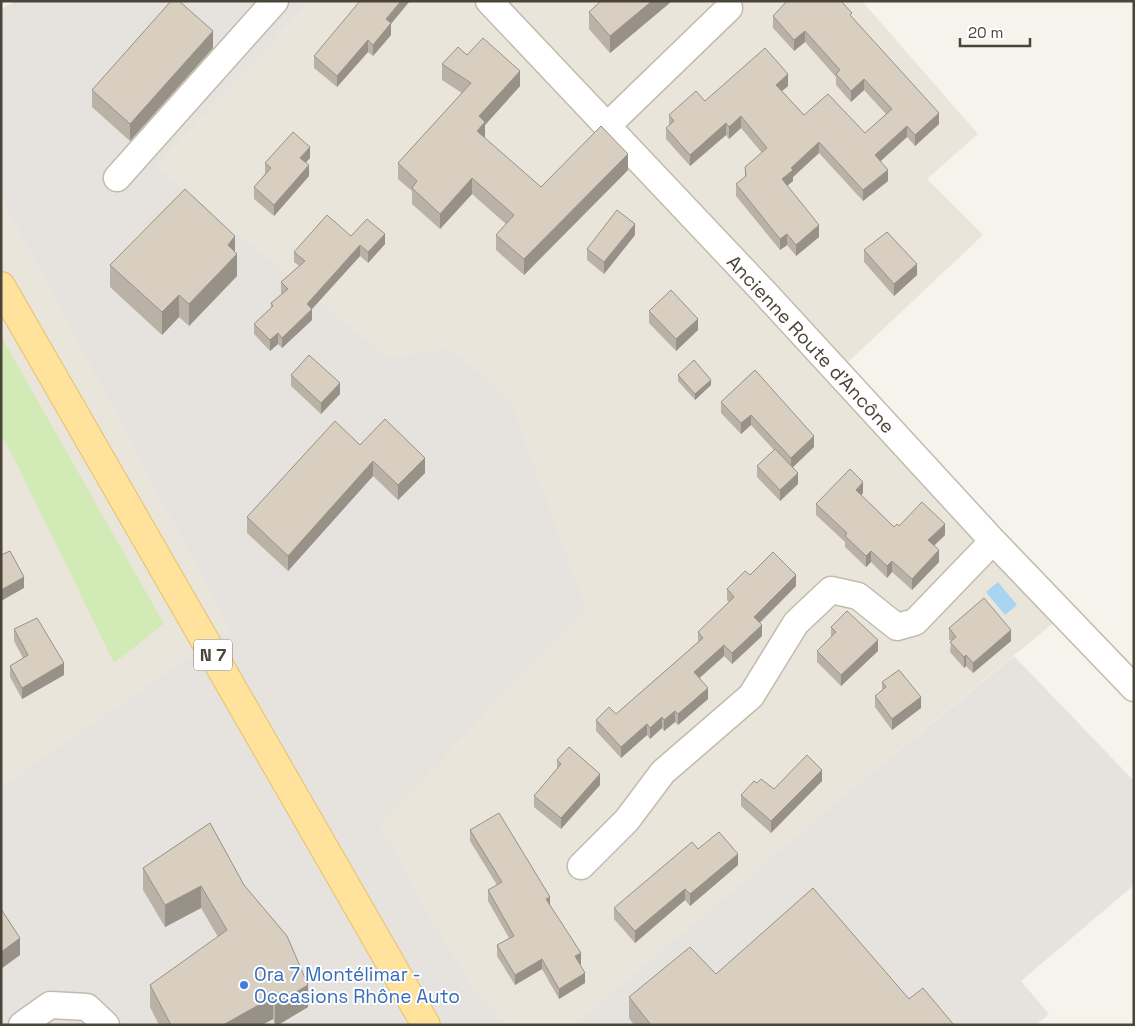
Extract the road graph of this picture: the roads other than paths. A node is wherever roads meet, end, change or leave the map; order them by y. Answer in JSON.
{"nodes":[{"id":1,"x":276,"y":1,"type":"edge"},
{"id":2,"x":489,"y":1,"type":"edge"},
{"id":3,"x":729,"y":8,"type":"dead end"},
{"id":4,"x":607,"y":126,"type":"junction"},
{"id":5,"x":117,"y":178,"type":"dead end"},
{"id":6,"x":1,"y":286,"type":"edge"},
{"id":7,"x":993,"y":541,"type":"junction"},
{"id":8,"x":1134,"y":688,"type":"edge"},
{"id":9,"x":581,"y":866,"type":"dead end"},
{"id":10,"x":22,"y":1025,"type":"edge"},
{"id":11,"x":106,"y":1025,"type":"edge"},
{"id":12,"x":426,"y":1025,"type":"edge"}],
"edges":[{"from":1,"to":5,"type":"street"},
{"from":2,"to":4,"type":"street","name":"Ancienne Route d'Ancône"},
{"from":3,"to":4,"type":"street"},
{"from":4,"to":7,"type":"street","name":"Ancienne Route d'Ancône"},
{"from":6,"to":12,"type":"main road","number":"N 7"},
{"from":7,"to":8,"type":"street","name":"Ancienne Route d'Ancône"},
{"from":7,"to":9,"type":"street"},
{"from":10,"to":11,"type":"street"}]}
